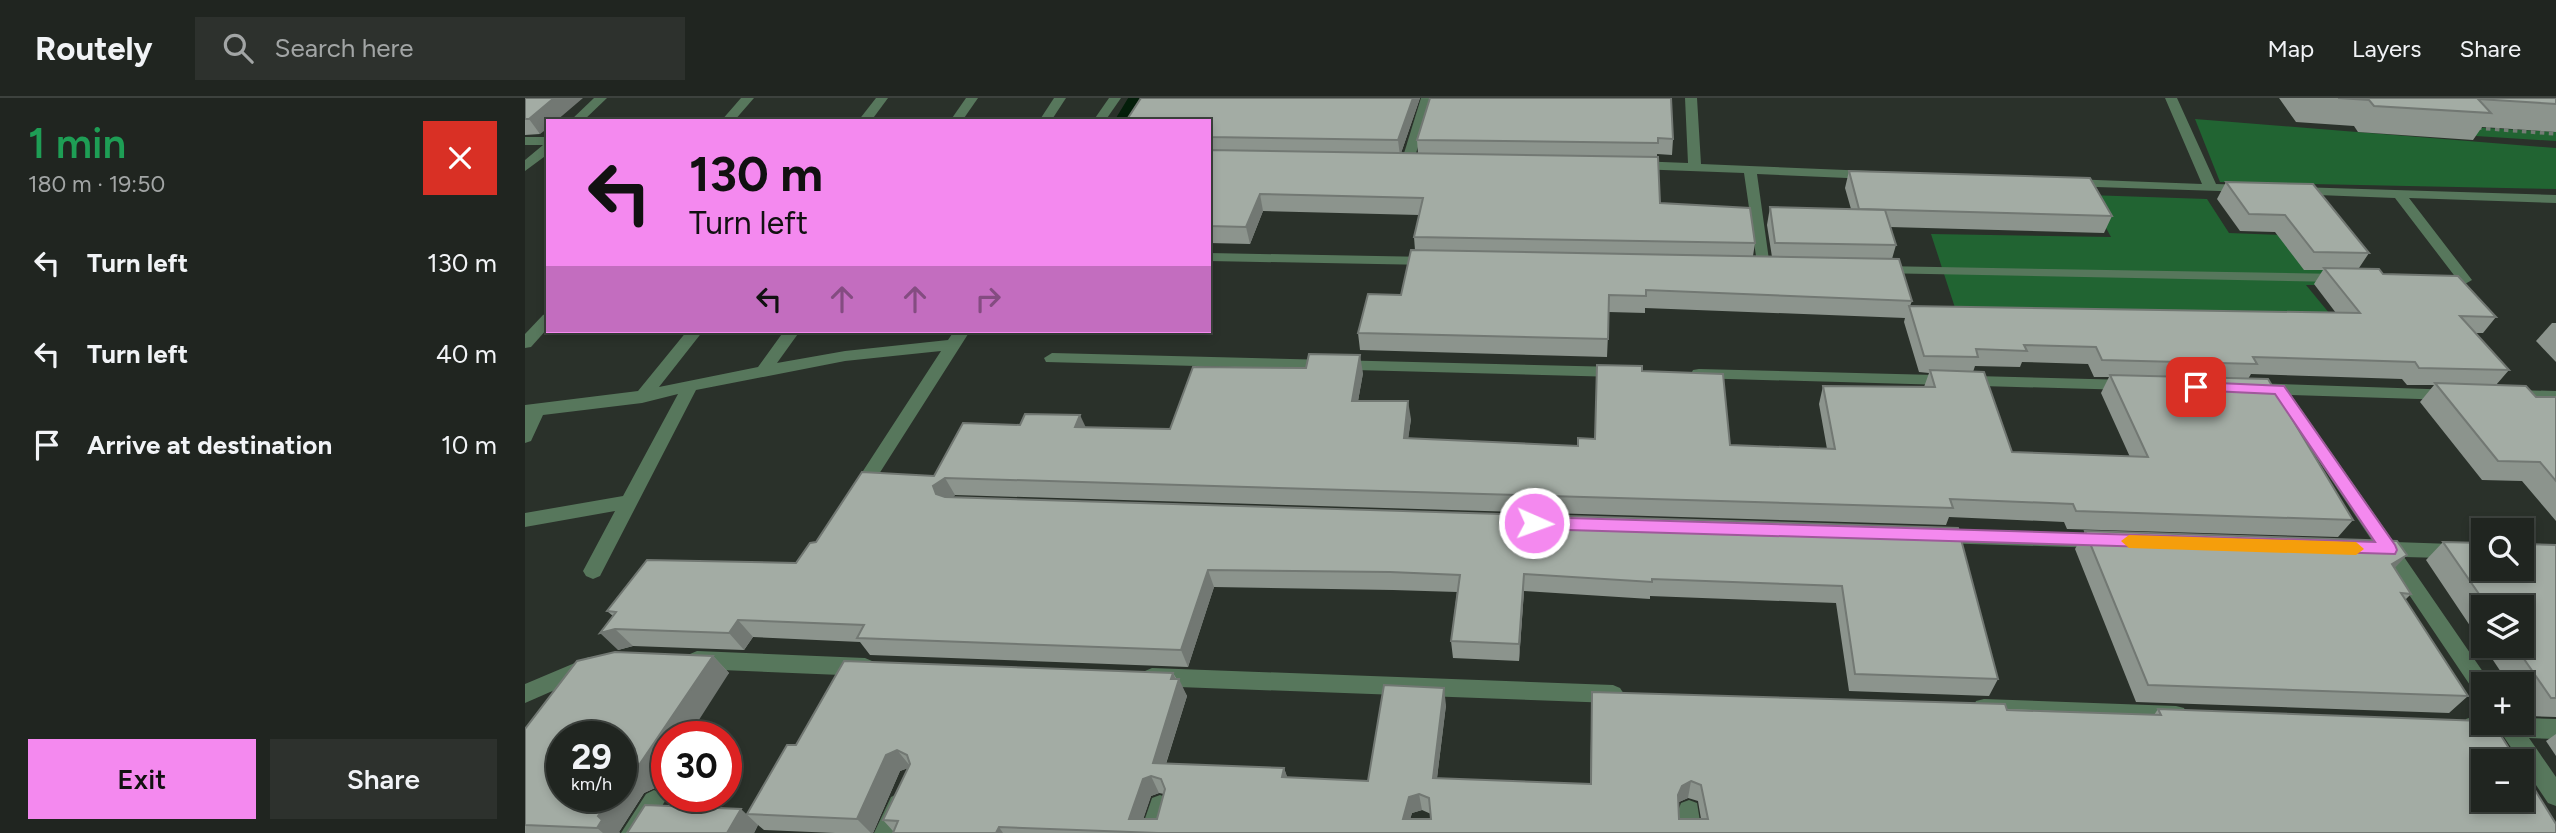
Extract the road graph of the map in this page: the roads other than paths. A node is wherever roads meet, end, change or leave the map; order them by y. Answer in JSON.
{"nodes":[{"id":1,"x":601,"y":98,"type":"edge"},
{"id":2,"x":748,"y":98,"type":"edge"},
{"id":3,"x":882,"y":98,"type":"edge"},
{"id":4,"x":972,"y":98,"type":"edge"},
{"id":5,"x":1060,"y":98,"type":"edge"},
{"id":6,"x":1115,"y":98,"type":"edge"},
{"id":7,"x":1427,"y":98,"type":"edge"},
{"id":8,"x":1691,"y":98,"type":"edge"},
{"id":9,"x":2171,"y":98,"type":"edge"},
{"id":10,"x":578,"y":119,"type":"edge"},
{"id":11,"x":729,"y":119,"type":"edge"},
{"id":12,"x":866,"y":119,"type":"edge"},
{"id":13,"x":956,"y":119,"type":"edge"},
{"id":14,"x":1046,"y":119,"type":"edge"},
{"id":15,"x":1100,"y":119,"type":"edge"},
{"id":16,"x":525,"y":141,"type":"edge"},
{"id":17,"x":546,"y":141,"type":"edge"},
{"id":18,"x":546,"y":149,"type":"edge"},
{"id":19,"x":1407,"y":163,"type":"edge"},
{"id":20,"x":1626,"y":165,"type":"edge"},
{"id":21,"x":1695,"y":166,"type":"junction"},
{"id":22,"x":525,"y":167,"type":"edge"},
{"id":23,"x":1750,"y":170,"type":"junction"},
{"id":24,"x":1890,"y":176,"type":"edge"},
{"id":25,"x":2057,"y":182,"type":"edge"},
{"id":26,"x":2211,"y":188,"type":"junction"},
{"id":27,"x":2398,"y":193,"type":"junction"},
{"id":28,"x":2556,"y":199,"type":"edge"},
{"id":29,"x":1211,"y":257,"type":"edge"},
{"id":30,"x":1444,"y":262,"type":"edge"},
{"id":31,"x":1763,"y":267,"type":"edge"},
{"id":32,"x":1860,"y":269,"type":"edge"},
{"id":33,"x":2355,"y":278,"type":"edge"},
{"id":34,"x":2451,"y":280,"type":"edge"},
{"id":35,"x":546,"y":320,"type":"edge"},
{"id":36,"x":693,"y":333,"type":"edge"},
{"id":37,"x":791,"y":333,"type":"edge"},
{"id":38,"x":911,"y":333,"type":"edge"},
{"id":39,"x":957,"y":338,"type":"edge"},
{"id":40,"x":525,"y":343,"type":"edge"},
{"id":41,"x":901,"y":346,"type":"junction"},
{"id":42,"x":1052,"y":358,"type":"dead end"},
{"id":43,"x":762,"y":373,"type":"junction"},
{"id":44,"x":1637,"y":373,"type":"edge"},
{"id":45,"x":1679,"y":374,"type":"edge"},
{"id":46,"x":2140,"y":386,"type":"edge"},
{"id":47,"x":689,"y":388,"type":"junction"},
{"id":48,"x":2237,"y":388,"type":"edge"},
{"id":49,"x":2279,"y":389,"type":"junction"},
{"id":50,"x":2473,"y":395,"type":"edge"},
{"id":51,"x":2501,"y":395,"type":"edge"},
{"id":52,"x":642,"y":397,"type":"junction"},
{"id":53,"x":2556,"y":397,"type":"edge"},
{"id":54,"x":531,"y":411,"type":"edge"},
{"id":55,"x":525,"y":437,"type":"edge"},
{"id":56,"x":629,"y":502,"type":"junction"},
{"id":57,"x":849,"y":507,"type":"edge"},
{"id":58,"x":525,"y":520,"type":"edge"},
{"id":59,"x":1915,"y":535,"type":"edge"},
{"id":60,"x":2124,"y":541,"type":"edge"},
{"id":61,"x":2361,"y":549,"type":"edge"},
{"id":62,"x":2389,"y":550,"type":"junction"},
{"id":63,"x":2471,"y":552,"type":"edge"},
{"id":64,"x":593,"y":571,"type":"dead end"},
{"id":65,"x":675,"y":660,"type":"edge"},
{"id":66,"x":612,"y":662,"type":"edge"},
{"id":67,"x":884,"y":667,"type":"edge"},
{"id":68,"x":2472,"y":672,"type":"edge"},
{"id":69,"x":1134,"y":677,"type":"edge"},
{"id":70,"x":525,"y":694,"type":"edge"},
{"id":71,"x":1634,"y":695,"type":"edge"},
{"id":72,"x":1968,"y":707,"type":"edge"},
{"id":73,"x":2190,"y":715,"type":"edge"},
{"id":74,"x":2454,"y":725,"type":"edge"},
{"id":75,"x":2471,"y":725,"type":"edge"},
{"id":76,"x":2534,"y":727,"type":"edge"},
{"id":77,"x":2556,"y":729,"type":"edge"},
{"id":78,"x":2515,"y":735,"type":"edge"},
{"id":79,"x":910,"y":779,"type":"edge"},
{"id":80,"x":2556,"y":796,"type":"edge"},
{"id":81,"x":651,"y":806,"type":"edge"},
{"id":82,"x":1160,"y":806,"type":"edge"},
{"id":83,"x":633,"y":833,"type":"edge"},
{"id":84,"x":886,"y":833,"type":"edge"},
{"id":85,"x":1152,"y":833,"type":"edge"}],
"edges":[{"from":1,"to":10,"type":"street"},
{"from":2,"to":11,"type":"street"},
{"from":3,"to":12,"type":"street"},
{"from":4,"to":13,"type":"street"},
{"from":5,"to":14,"type":"street"},
{"from":6,"to":15,"type":"street"},
{"from":7,"to":19,"type":"street"},
{"from":8,"to":21,"type":"street"},
{"from":9,"to":26,"type":"street"},
{"from":16,"to":17,"type":"street"},
{"from":18,"to":22,"type":"street"},
{"from":20,"to":21,"type":"street"},
{"from":21,"to":23,"type":"street"},
{"from":23,"to":24,"type":"street"},
{"from":23,"to":31,"type":"street"},
{"from":25,"to":26,"type":"street"},
{"from":26,"to":27,"type":"street"},
{"from":27,"to":28,"type":"street"},
{"from":27,"to":34,"type":"street"},
{"from":29,"to":30,"type":"street"},
{"from":32,"to":33,"type":"street"},
{"from":35,"to":40,"type":"street"},
{"from":36,"to":52,"type":"street"},
{"from":37,"to":43,"type":"street"},
{"from":38,"to":41,"type":"street"},
{"from":39,"to":41,"type":"street"},
{"from":39,"to":57,"type":"street"},
{"from":41,"to":43,"type":"street"},
{"from":42,"to":44,"type":"street"},
{"from":43,"to":47,"type":"street"},
{"from":45,"to":46,"type":"street"},
{"from":47,"to":52,"type":"street"},
{"from":47,"to":56,"type":"street"},
{"from":48,"to":49,"type":"street"},
{"from":49,"to":50,"type":"street"},
{"from":49,"to":62,"type":"street"},
{"from":51,"to":53,"type":"street"},
{"from":52,"to":54,"type":"street"},
{"from":54,"to":55,"type":"street"},
{"from":56,"to":58,"type":"street"},
{"from":56,"to":64,"type":"street"},
{"from":59,"to":60,"type":"street"},
{"from":61,"to":62,"type":"street"},
{"from":62,"to":63,"type":"street"},
{"from":62,"to":68,"type":"street"},
{"from":65,"to":67,"type":"street"},
{"from":66,"to":70,"type":"street"},
{"from":69,"to":71,"type":"street"},
{"from":72,"to":73,"type":"street"},
{"from":74,"to":75,"type":"street"},
{"from":76,"to":77,"type":"street"},
{"from":78,"to":80,"type":"street"},
{"from":79,"to":84,"type":"street"},
{"from":81,"to":83,"type":"street"},
{"from":82,"to":85,"type":"street"}]}
